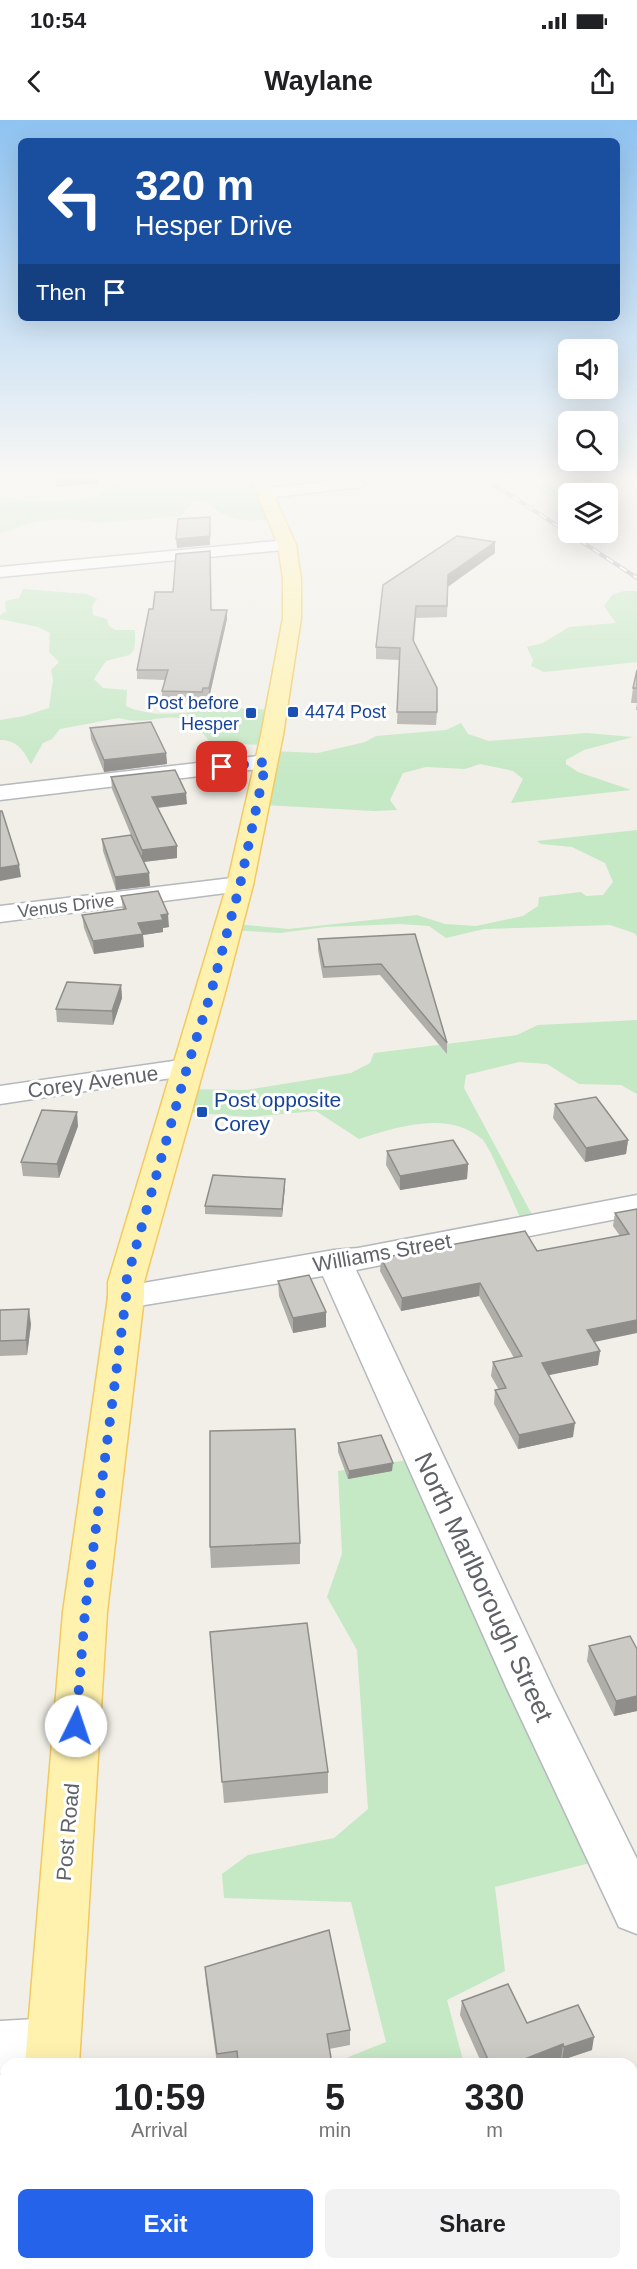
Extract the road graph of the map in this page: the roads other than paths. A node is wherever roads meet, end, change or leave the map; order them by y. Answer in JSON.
{"nodes":[{"id":1,"x":292,"y":579,"type":"edge"},
{"id":2,"x":266,"y":762,"type":"junction"},
{"id":3,"x":0,"y":793,"type":"edge"},
{"id":4,"x":240,"y":885,"type":"junction"},
{"id":5,"x":0,"y":914,"type":"edge"},
{"id":6,"x":187,"y":1068,"type":"junction"},
{"id":7,"x":0,"y":1095,"type":"edge"},
{"id":8,"x":637,"y":1205,"type":"edge"},
{"id":9,"x":334,"y":1261,"type":"junction"},
{"id":10,"x":126,"y":1297,"type":"junction"},
{"id":11,"x":637,"y":1911,"type":"edge"},
{"id":12,"x":0,"y":2047,"type":"edge"},
{"id":13,"x":52,"y":2054,"type":"edge"}],
"edges":[{"from":1,"to":2,"type":"main road","name":"Post Road"},
{"from":2,"to":3,"type":"street"},
{"from":2,"to":4,"type":"main road","name":"Post Road"},
{"from":4,"to":5,"type":"street","name":"Venus Drive"},
{"from":4,"to":6,"type":"main road","name":"Post Road"},
{"from":6,"to":7,"type":"street","name":"Corey Avenue"},
{"from":6,"to":10,"type":"main road","name":"Post Road"},
{"from":8,"to":9,"type":"street","name":"Williams Street"},
{"from":9,"to":10,"type":"street","name":"Williams Street"},
{"from":9,"to":11,"type":"street","name":"North Marlborough Street"},
{"from":10,"to":13,"type":"main road","name":"Post Road"},
{"from":12,"to":13,"type":"street"}]}
